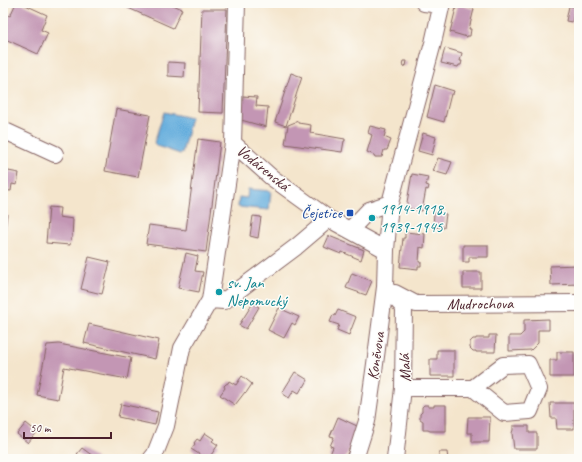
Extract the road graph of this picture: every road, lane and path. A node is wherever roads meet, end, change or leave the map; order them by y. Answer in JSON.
{"nodes":[{"id":1,"x":237,"y":3,"type":"edge"},
{"id":2,"x":424,"y":3,"type":"edge"},
{"id":3,"x":442,"y":4,"type":"edge"},
{"id":4,"x":3,"y":130,"type":"edge"},
{"id":5,"x":233,"y":143,"type":"junction"},
{"id":6,"x":55,"y":154,"type":"dead end"},
{"id":7,"x":390,"y":203,"type":"junction"},
{"id":8,"x":329,"y":219,"type":"junction"},
{"id":9,"x":350,"y":230,"type":"junction"},
{"id":10,"x":386,"y":250,"type":"junction"},
{"id":11,"x":385,"y":287,"type":"junction"},
{"id":12,"x":210,"y":300,"type":"junction"},
{"id":13,"x":579,"y":303,"type":"edge"},
{"id":14,"x":402,"y":388,"type":"junction"},
{"id":15,"x":473,"y":388,"type":"dead end"},
{"id":16,"x":151,"y":459,"type":"edge"},
{"id":17,"x":355,"y":459,"type":"edge"},
{"id":18,"x":396,"y":459,"type":"edge"}],
"edges":[{"from":1,"to":5,"type":"street","name":"Vodárenská"},
{"from":2,"to":3,"type":"street"},
{"from":3,"to":7,"type":"street","name":"Koněvova"},
{"from":4,"to":6,"type":"street"},
{"from":5,"to":8,"type":"street","name":"Vodárenská"},
{"from":5,"to":12,"type":"street","name":"Vodárenská"},
{"from":7,"to":9,"type":"street"},
{"from":7,"to":10,"type":"street","name":"Koněvova"},
{"from":8,"to":9,"type":"street"},
{"from":8,"to":12,"type":"street"},
{"from":9,"to":10,"type":"street"},
{"from":10,"to":11,"type":"street","name":"Koněvova"},
{"from":11,"to":13,"type":"street","name":"Mudrochova"},
{"from":11,"to":14,"type":"street","name":"Malá"},
{"from":11,"to":17,"type":"street","name":"Koněvova"},
{"from":12,"to":16,"type":"street","name":"Vodárenská"},
{"from":14,"to":15,"type":"street","name":"Malá"},
{"from":14,"to":18,"type":"street"}]}
